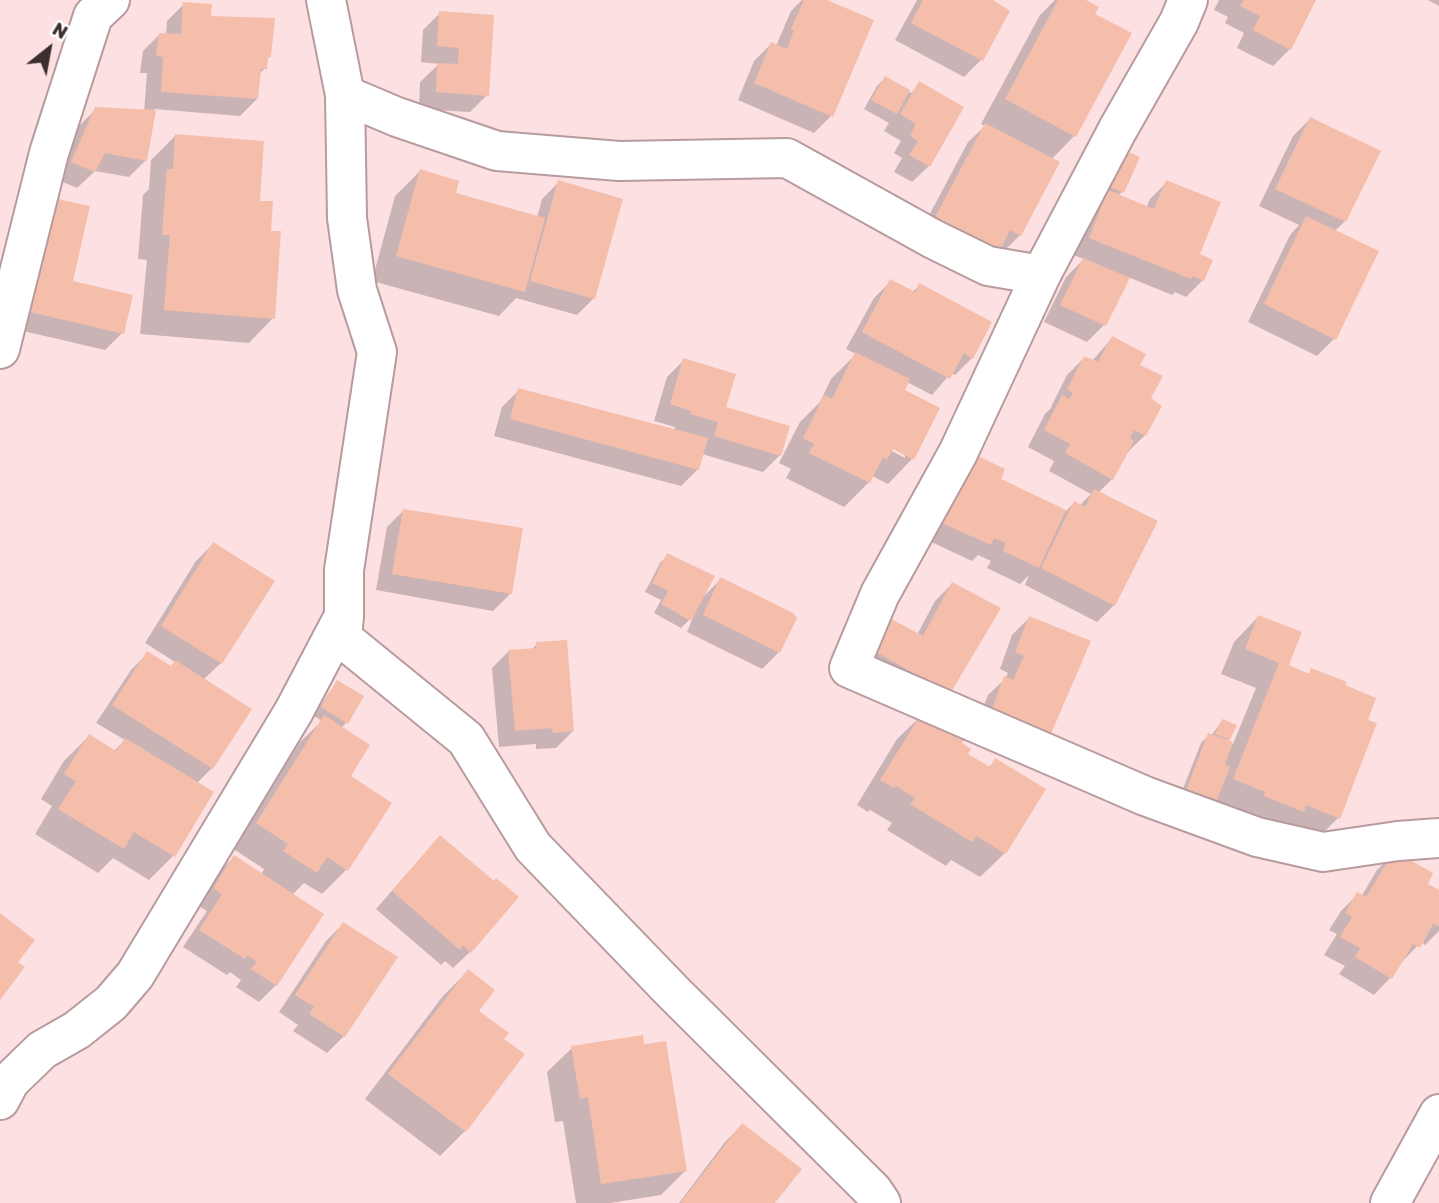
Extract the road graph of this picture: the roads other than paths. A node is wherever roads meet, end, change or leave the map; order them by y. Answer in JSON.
{"nodes":[{"id":1,"x":110,"y":0,"type":"edge"},
{"id":2,"x":326,"y":0,"type":"edge"},
{"id":3,"x":1188,"y":0,"type":"edge"},
{"id":4,"x":345,"y":95,"type":"junction"},
{"id":5,"x":1041,"y":275,"type":"junction"},
{"id":6,"x":0,"y":349,"type":"edge"},
{"id":7,"x":344,"y":617,"type":"junction"},
{"id":8,"x":1439,"y":838,"type":"edge"},
{"id":9,"x":3,"y":1087,"type":"edge"},
{"id":10,"x":1439,"y":1114,"type":"edge"},
{"id":11,"x":881,"y":1203,"type":"edge"},
{"id":12,"x":1390,"y":1203,"type":"edge"}],
"edges":[{"from":1,"to":6,"type":"street"},
{"from":2,"to":4,"type":"street"},
{"from":3,"to":5,"type":"street"},
{"from":4,"to":5,"type":"street"},
{"from":4,"to":7,"type":"street"},
{"from":5,"to":8,"type":"street"},
{"from":7,"to":9,"type":"street"},
{"from":7,"to":11,"type":"street"},
{"from":10,"to":12,"type":"street"}]}
